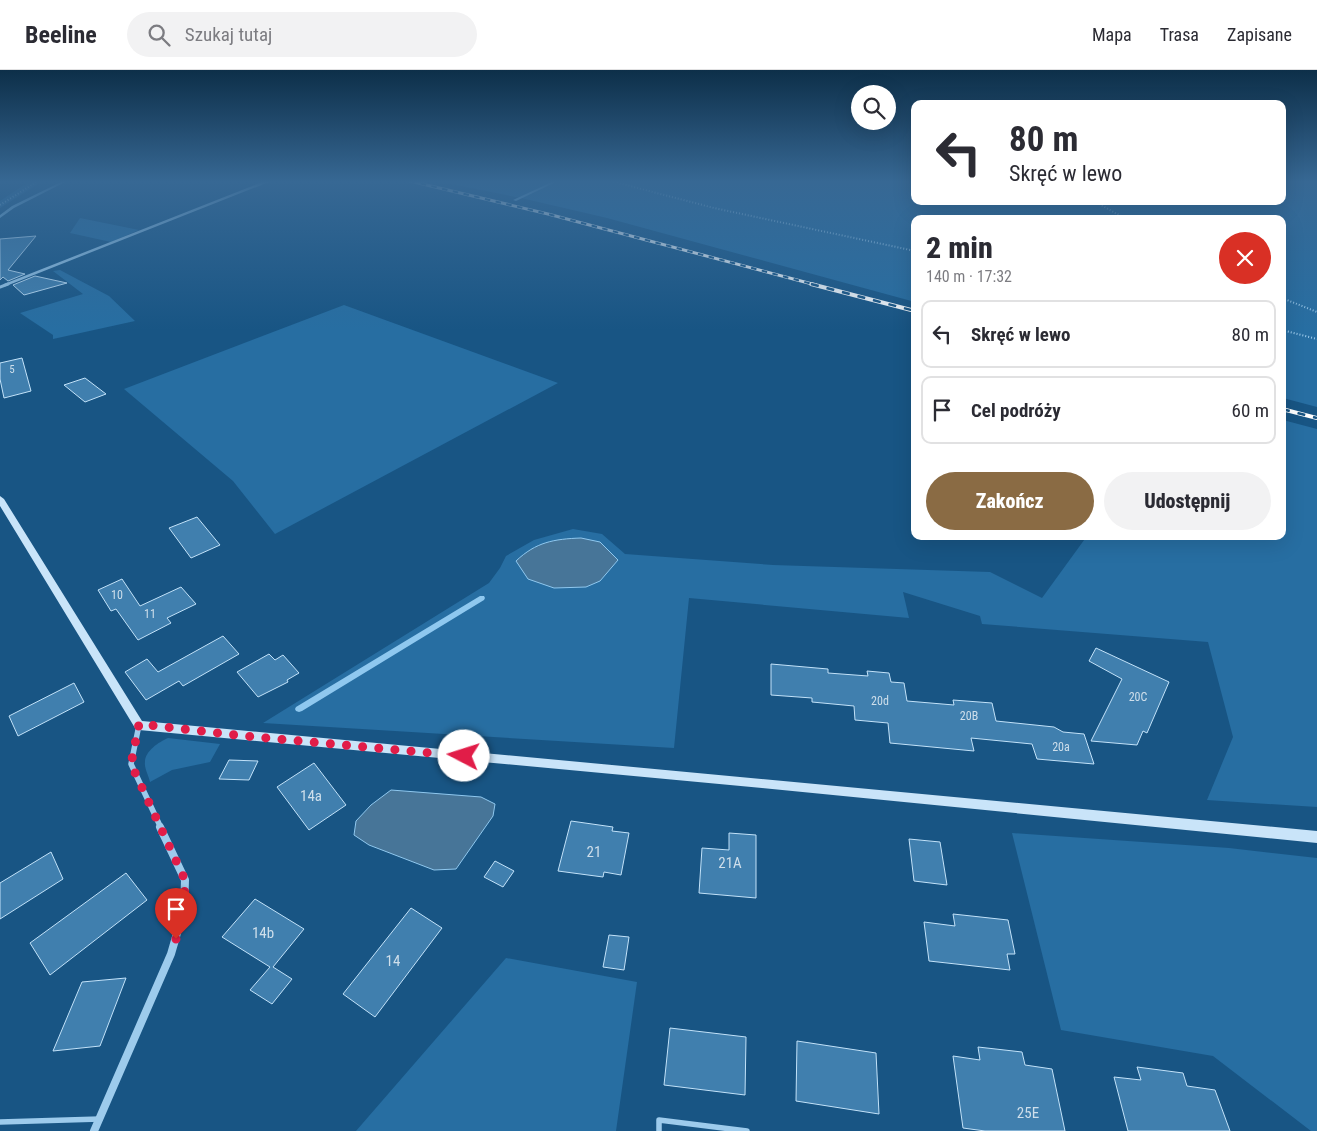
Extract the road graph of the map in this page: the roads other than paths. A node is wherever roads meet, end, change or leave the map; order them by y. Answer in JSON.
{"nodes":[{"id":1,"x":143,"y":231,"type":"edge"},
{"id":2,"x":0,"y":287,"type":"edge"},
{"id":3,"x":0,"y":499,"type":"edge"},
{"id":4,"x":139,"y":724,"type":"junction"},
{"id":5,"x":1317,"y":837,"type":"edge"},
{"id":6,"x":100,"y":1119,"type":"junction"},
{"id":7,"x":0,"y":1122,"type":"edge"},
{"id":8,"x":94,"y":1131,"type":"edge"},
{"id":9,"x":659,"y":1131,"type":"edge"},
{"id":10,"x":747,"y":1131,"type":"edge"}],
"edges":[{"from":1,"to":2,"type":"street"},
{"from":3,"to":4,"type":"street"},
{"from":4,"to":5,"type":"street"},
{"from":4,"to":6,"type":"street"},
{"from":6,"to":7,"type":"lane"},
{"from":6,"to":8,"type":"street"},
{"from":9,"to":10,"type":"lane"}]}
